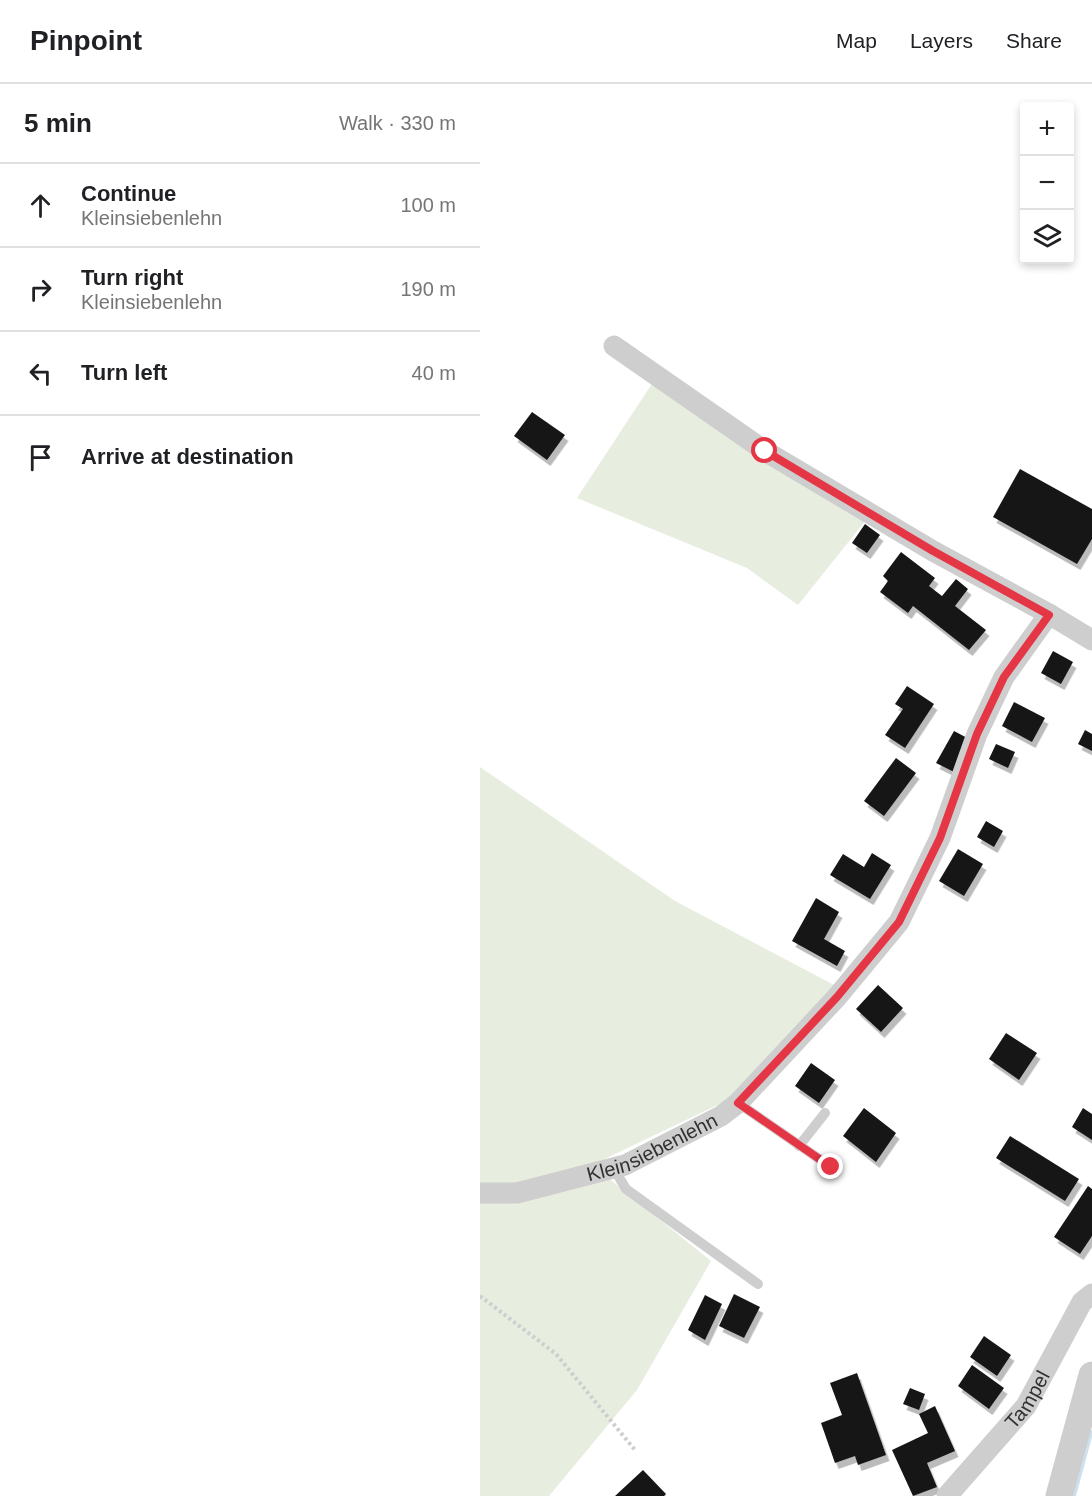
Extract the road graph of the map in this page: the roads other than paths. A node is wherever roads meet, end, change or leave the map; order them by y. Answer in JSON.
{"nodes":[{"id":1,"x":614,"y":346,"type":"dead end"},
{"id":2,"x":1049,"y":615,"type":"junction"},
{"id":3,"x":1092,"y":640,"type":"edge"},
{"id":4,"x":738,"y":1103,"type":"junction"},
{"id":5,"x":825,"y":1113,"type":"dead end"},
{"id":6,"x":799,"y":1146,"type":"junction"},
{"id":7,"x":613,"y":1167,"type":"junction"},
{"id":8,"x":831,"y":1167,"type":"dead end"},
{"id":9,"x":480,"y":1193,"type":"edge"},
{"id":10,"x":758,"y":1284,"type":"dead end"},
{"id":11,"x":1092,"y":1294,"type":"edge"},
{"id":12,"x":1092,"y":1375,"type":"edge"},
{"id":13,"x":947,"y":1496,"type":"edge"},
{"id":14,"x":1059,"y":1496,"type":"edge"}],
"edges":[{"from":1,"to":2,"type":"street"},
{"from":2,"to":3,"type":"street"},
{"from":2,"to":4,"type":"street","name":"Kleinsiebenlehn"},
{"from":4,"to":6,"type":"lane"},
{"from":4,"to":7,"type":"street","name":"Kleinsiebenlehn"},
{"from":5,"to":6,"type":"lane"},
{"from":6,"to":8,"type":"lane"},
{"from":7,"to":9,"type":"street","name":"Kleinsiebenlehn"},
{"from":7,"to":10,"type":"lane"},
{"from":11,"to":13,"type":"street","name":"Tampel"},
{"from":12,"to":14,"type":"street"}]}
